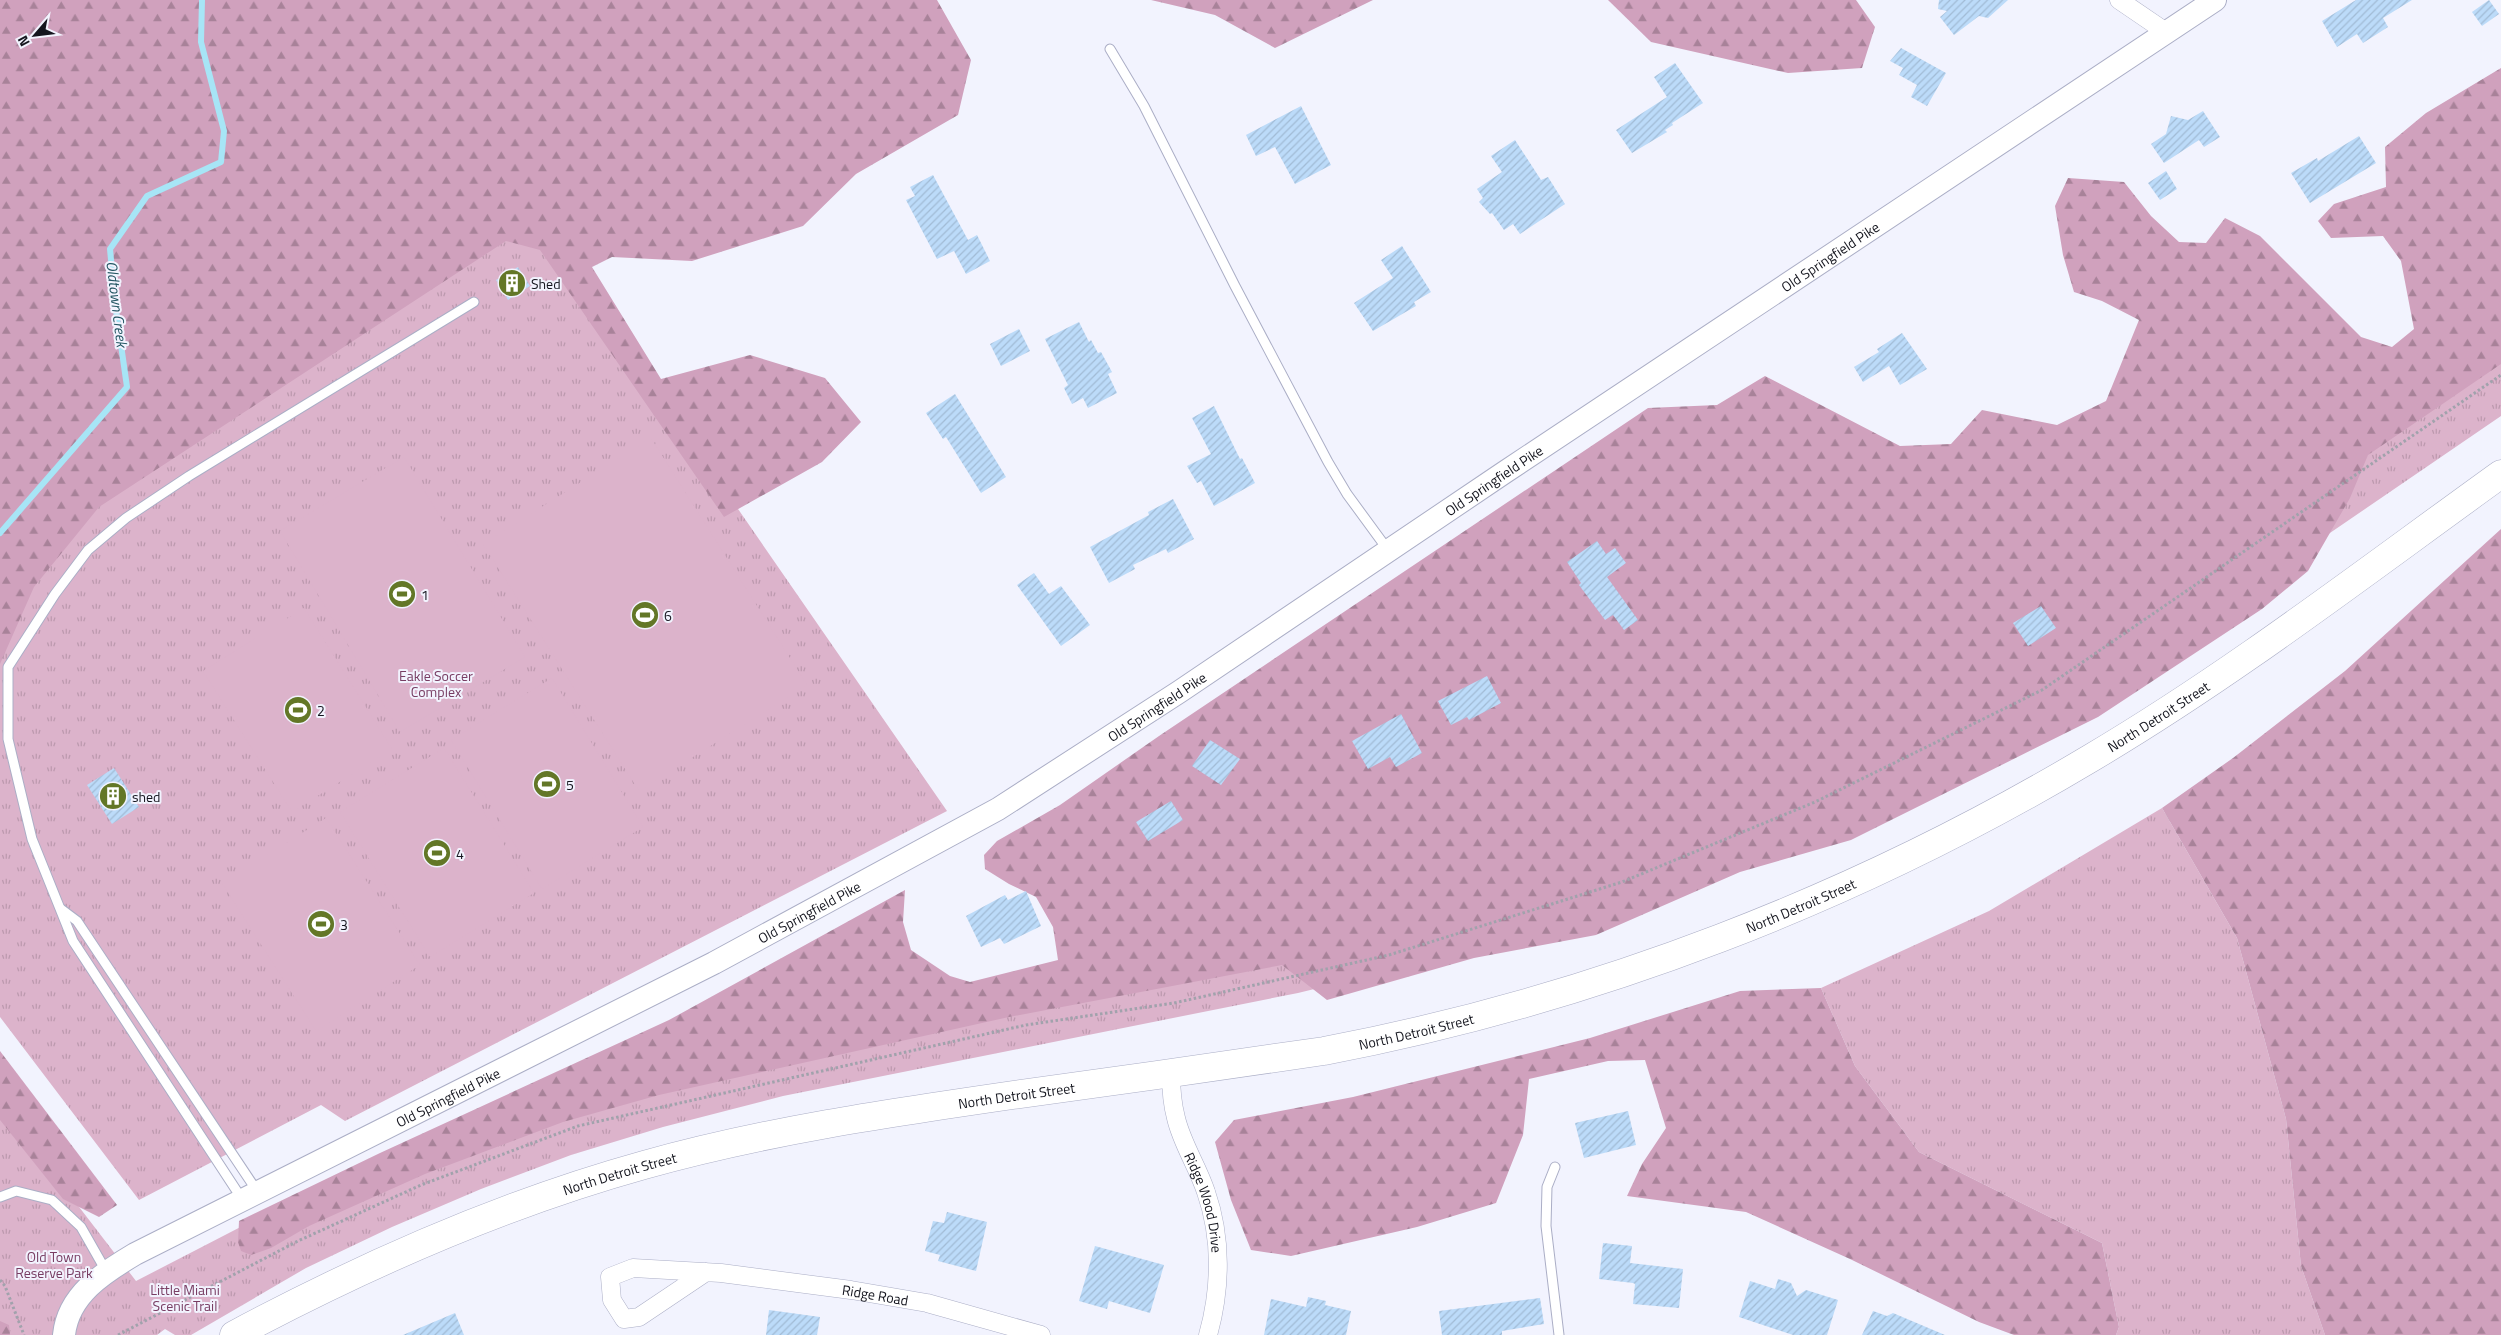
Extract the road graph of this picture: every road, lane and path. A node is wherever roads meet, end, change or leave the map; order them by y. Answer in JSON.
{"nodes":[{"id":1,"x":2119,"y":0,"type":"edge"},
{"id":2,"x":2215,"y":0,"type":"edge"},
{"id":3,"x":2166,"y":32,"type":"junction"},
{"id":4,"x":1110,"y":50,"type":"dead end"},
{"id":5,"x":474,"y":302,"type":"dead end"},
{"id":6,"x":2501,"y":375,"type":"edge"},
{"id":7,"x":2501,"y":474,"type":"edge"},
{"id":8,"x":1388,"y":551,"type":"junction"},
{"id":9,"x":61,"y":909,"type":"junction"},
{"id":10,"x":1171,"y":1073,"type":"junction"},
{"id":11,"x":1555,"y":1167,"type":"dead end"},
{"id":12,"x":250,"y":1196,"type":"junction"},
{"id":13,"x":0,"y":1197,"type":"edge"},
{"id":14,"x":106,"y":1271,"type":"junction"},
{"id":15,"x":706,"y":1272,"type":"junction"},
{"id":16,"x":0,"y":1280,"type":"edge"},
{"id":17,"x":24,"y":1335,"type":"edge"},
{"id":18,"x":64,"y":1335,"type":"edge"},
{"id":19,"x":118,"y":1335,"type":"edge"},
{"id":20,"x":234,"y":1335,"type":"edge"},
{"id":21,"x":1041,"y":1335,"type":"edge"},
{"id":22,"x":1208,"y":1335,"type":"edge"},
{"id":23,"x":1559,"y":1335,"type":"edge"}],
"edges":[{"from":1,"to":3,"type":"street"},
{"from":2,"to":3,"type":"street","name":"Old Springfield Pike"},
{"from":3,"to":8,"type":"street","name":"Old Springfield Pike"},
{"from":4,"to":8,"type":"lane"},
{"from":5,"to":9,"type":"lane"},
{"from":6,"to":19,"type":"path"},
{"from":7,"to":10,"type":"highway","name":"North Detroit Street"},
{"from":8,"to":12,"type":"street","name":"Old Springfield Pike"},
{"from":9,"to":12,"type":"lane"},
{"from":9,"to":12,"type":"lane"},
{"from":10,"to":20,"type":"highway","name":"North Detroit Street"},
{"from":10,"to":22,"type":"street","name":"Ridge Wood Drive"},
{"from":11,"to":23,"type":"lane"},
{"from":12,"to":14,"type":"street","name":"Old Springfield Pike"},
{"from":13,"to":14,"type":"lane"},
{"from":14,"to":18,"type":"street","name":"Old Springfield Pike"},
{"from":15,"to":15,"type":"street","name":"Ridge Road"},
{"from":15,"to":21,"type":"street","name":"Ridge Road"},
{"from":16,"to":17,"type":"path"}]}
